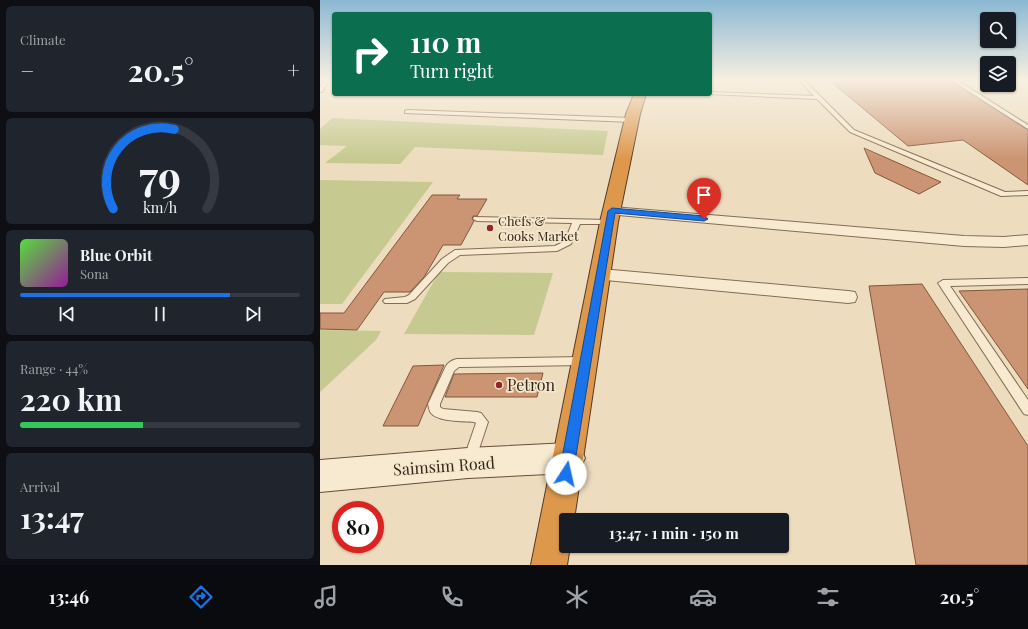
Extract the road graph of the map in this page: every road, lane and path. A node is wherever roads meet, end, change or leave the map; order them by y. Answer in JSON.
{"nodes":[{"id":1,"x":636,"y":106,"type":"edge"},
{"id":2,"x":827,"y":106,"type":"edge"},
{"id":3,"x":995,"y":106,"type":"edge"},
{"id":4,"x":407,"y":112,"type":"dead end"},
{"id":5,"x":632,"y":120,"type":"junction"},
{"id":6,"x":1028,"y":127,"type":"edge"},
{"id":7,"x":1028,"y":193,"type":"edge"},
{"id":8,"x":611,"y":216,"type":"junction"},
{"id":9,"x":477,"y":219,"type":"dead end"},
{"id":10,"x":577,"y":222,"type":"junction"},
{"id":11,"x":1028,"y":240,"type":"edge"},
{"id":12,"x":601,"y":275,"type":"junction"},
{"id":13,"x":1028,"y":281,"type":"edge"},
{"id":14,"x":848,"y":297,"type":"dead end"},
{"id":15,"x":388,"y":301,"type":"dead end"},
{"id":16,"x":585,"y":361,"type":"junction"},
{"id":17,"x":1028,"y":410,"type":"edge"},
{"id":18,"x":569,"y":458,"type":"junction"},
{"id":19,"x":468,"y":463,"type":"junction"},
{"id":20,"x":320,"y":476,"type":"edge"},
{"id":21,"x":549,"y":565,"type":"edge"}],
"edges":[{"from":1,"to":5,"type":"highway"},
{"from":2,"to":7,"type":"lane"},
{"from":3,"to":6,"type":"lane"},
{"from":4,"to":5,"type":"lane"},
{"from":5,"to":8,"type":"highway"},
{"from":8,"to":10,"type":"lane"},
{"from":8,"to":11,"type":"street"},
{"from":8,"to":12,"type":"highway"},
{"from":9,"to":10,"type":"lane"},
{"from":10,"to":15,"type":"lane"},
{"from":12,"to":14,"type":"street"},
{"from":12,"to":16,"type":"highway"},
{"from":13,"to":17,"type":"lane"},
{"from":16,"to":18,"type":"highway"},
{"from":16,"to":19,"type":"lane"},
{"from":18,"to":19,"type":"street","name":"Saimsim Road"},
{"from":18,"to":21,"type":"highway"},
{"from":19,"to":20,"type":"street","name":"Saimsim Road"}]}
